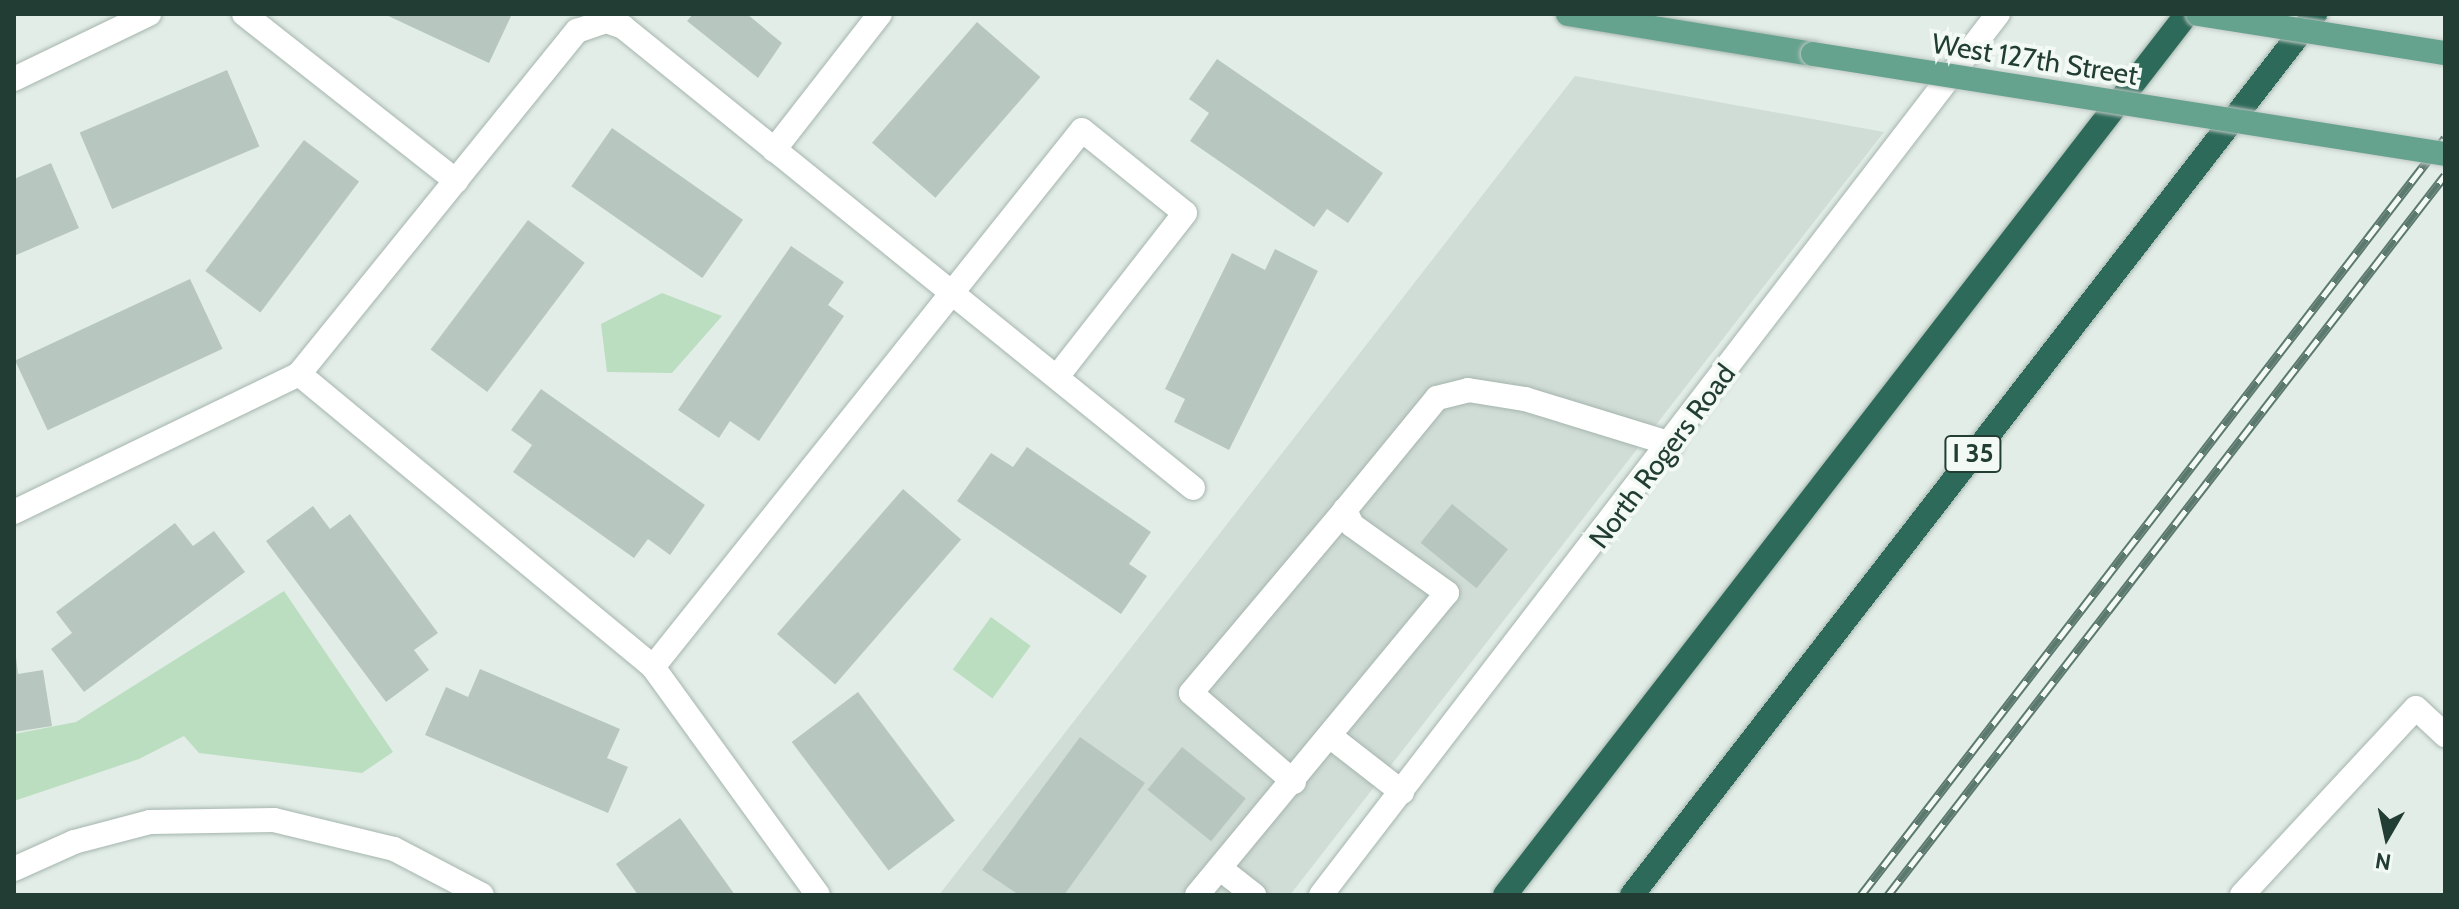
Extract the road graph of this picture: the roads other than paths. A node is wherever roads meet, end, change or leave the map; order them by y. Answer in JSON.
{"nodes":[{"id":1,"x":149,"y":14,"type":"edge"},
{"id":2,"x":244,"y":14,"type":"edge"},
{"id":3,"x":880,"y":14,"type":"edge"},
{"id":4,"x":1568,"y":14,"type":"edge"},
{"id":5,"x":1998,"y":14,"type":"edge"},
{"id":6,"x":2187,"y":14,"type":"edge"},
{"id":7,"x":2198,"y":14,"type":"edge"},
{"id":8,"x":2315,"y":14,"type":"edge"},
{"id":9,"x":2445,"y":53,"type":"edge"},
{"id":10,"x":14,"y":79,"type":"edge"},
{"id":11,"x":774,"y":150,"type":"junction"},
{"id":12,"x":2445,"y":154,"type":"edge"},
{"id":13,"x":456,"y":181,"type":"junction"},
{"id":14,"x":951,"y":292,"type":"junction"},
{"id":15,"x":299,"y":374,"type":"junction"},
{"id":16,"x":1057,"y":377,"type":"junction"},
{"id":17,"x":1671,"y":444,"type":"junction"},
{"id":18,"x":1193,"y":488,"type":"dead end"},
{"id":19,"x":1345,"y":510,"type":"junction"},
{"id":20,"x":14,"y":512,"type":"edge"},
{"id":21,"x":653,"y":667,"type":"junction"},
{"id":22,"x":2445,"y":735,"type":"edge"},
{"id":23,"x":1331,"y":737,"type":"junction"},
{"id":24,"x":1294,"y":782,"type":"junction"},
{"id":25,"x":1402,"y":792,"type":"junction"},
{"id":26,"x":14,"y":869,"type":"edge"},
{"id":27,"x":1222,"y":870,"type":"junction"},
{"id":28,"x":482,"y":895,"type":"edge"},
{"id":29,"x":818,"y":895,"type":"edge"},
{"id":30,"x":1197,"y":895,"type":"edge"},
{"id":31,"x":1254,"y":895,"type":"edge"},
{"id":32,"x":1321,"y":895,"type":"edge"},
{"id":33,"x":1505,"y":895,"type":"edge"},
{"id":34,"x":1632,"y":895,"type":"edge"},
{"id":35,"x":2242,"y":895,"type":"edge"}],
"edges":[{"from":1,"to":10,"type":"street"},
{"from":2,"to":13,"type":"street"},
{"from":3,"to":11,"type":"street"},
{"from":4,"to":12,"type":"main road","name":"West 127th Street","bridge":true},
{"from":5,"to":17,"type":"street","name":"North Rogers Road"},
{"from":6,"to":33,"type":"highway"},
{"from":7,"to":9,"type":"main road","bridge":true},
{"from":8,"to":34,"type":"highway","number":"I 35"},
{"from":11,"to":13,"type":"street"},
{"from":11,"to":14,"type":"street"},
{"from":13,"to":15,"type":"street"},
{"from":14,"to":16,"type":"street"},
{"from":14,"to":16,"type":"street"},
{"from":14,"to":21,"type":"street"},
{"from":15,"to":20,"type":"street"},
{"from":15,"to":21,"type":"street"},
{"from":16,"to":18,"type":"street"},
{"from":17,"to":19,"type":"street"},
{"from":17,"to":25,"type":"street","name":"North Rogers Road"},
{"from":19,"to":23,"type":"street"},
{"from":19,"to":24,"type":"street"},
{"from":21,"to":29,"type":"street"},
{"from":22,"to":35,"type":"street"},
{"from":23,"to":24,"type":"street"},
{"from":23,"to":25,"type":"street"},
{"from":24,"to":27,"type":"street"},
{"from":25,"to":32,"type":"street","name":"North Rogers Road"},
{"from":26,"to":28,"type":"street"},
{"from":27,"to":30,"type":"street"},
{"from":27,"to":31,"type":"street"}]}
